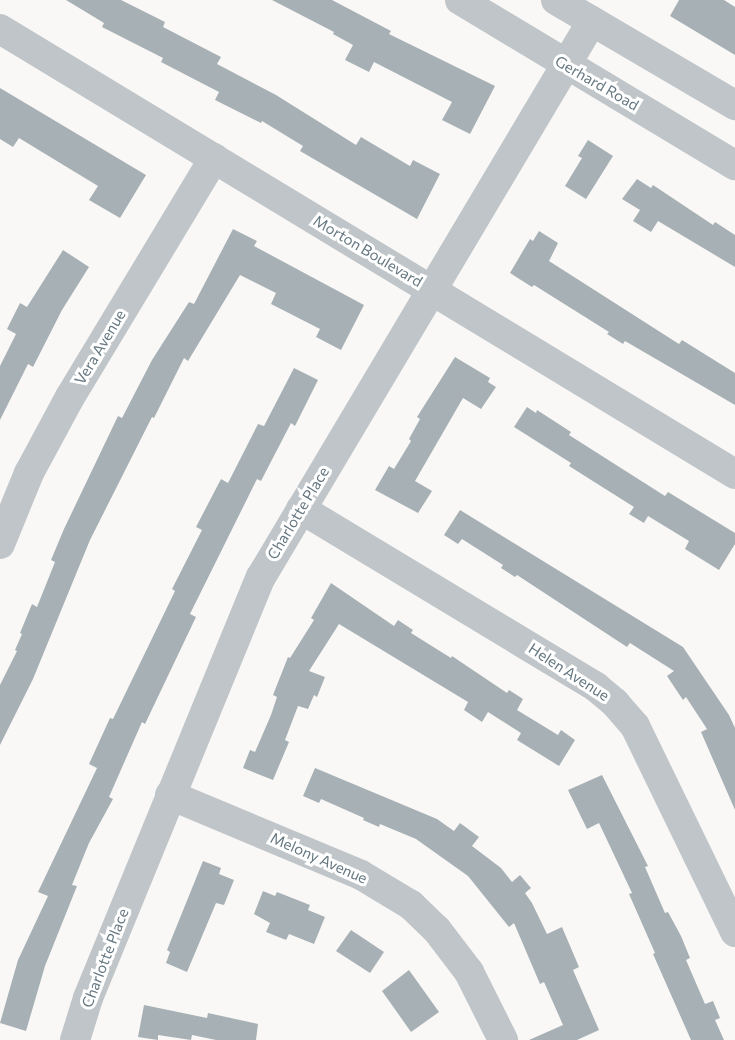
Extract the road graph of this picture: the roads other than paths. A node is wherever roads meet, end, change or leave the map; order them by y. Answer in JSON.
{"nodes":[{"id":1,"x":460,"y":0,"type":"edge"},
{"id":2,"x":556,"y":0,"type":"edge"},
{"id":3,"x":592,"y":21,"type":"junction"},
{"id":4,"x":0,"y":29,"type":"edge"},
{"id":5,"x":566,"y":65,"type":"junction"},
{"id":6,"x":735,"y":105,"type":"edge"},
{"id":7,"x":214,"y":158,"type":"junction"},
{"id":8,"x":735,"y":165,"type":"edge"},
{"id":9,"x":432,"y":290,"type":"junction"},
{"id":10,"x":735,"y":474,"type":"edge"},
{"id":11,"x":301,"y":509,"type":"junction"},
{"id":12,"x":0,"y":544,"type":"edge"},
{"id":13,"x":170,"y":795,"type":"junction"},
{"id":14,"x":735,"y":932,"type":"edge"},
{"id":15,"x":75,"y":1040,"type":"edge"},
{"id":16,"x":503,"y":1040,"type":"edge"}],
"edges":[{"from":1,"to":5,"type":"street","name":"Gerhard Road"},
{"from":2,"to":3,"type":"street"},
{"from":3,"to":5,"type":"street","name":"Charlotte Place"},
{"from":3,"to":6,"type":"street"},
{"from":4,"to":7,"type":"street","name":"Morton Boulevard"},
{"from":5,"to":8,"type":"street","name":"Gerhard Road"},
{"from":5,"to":9,"type":"street","name":"Charlotte Place"},
{"from":7,"to":9,"type":"street","name":"Morton Boulevard"},
{"from":7,"to":12,"type":"street","name":"Vera Avenue"},
{"from":9,"to":10,"type":"street","name":"Morton Boulevard"},
{"from":9,"to":11,"type":"street","name":"Charlotte Place"},
{"from":11,"to":13,"type":"street","name":"Charlotte Place"},
{"from":11,"to":14,"type":"street","name":"Helen Avenue"},
{"from":13,"to":15,"type":"street","name":"Charlotte Place"},
{"from":13,"to":16,"type":"street","name":"Melony Avenue"}]}
